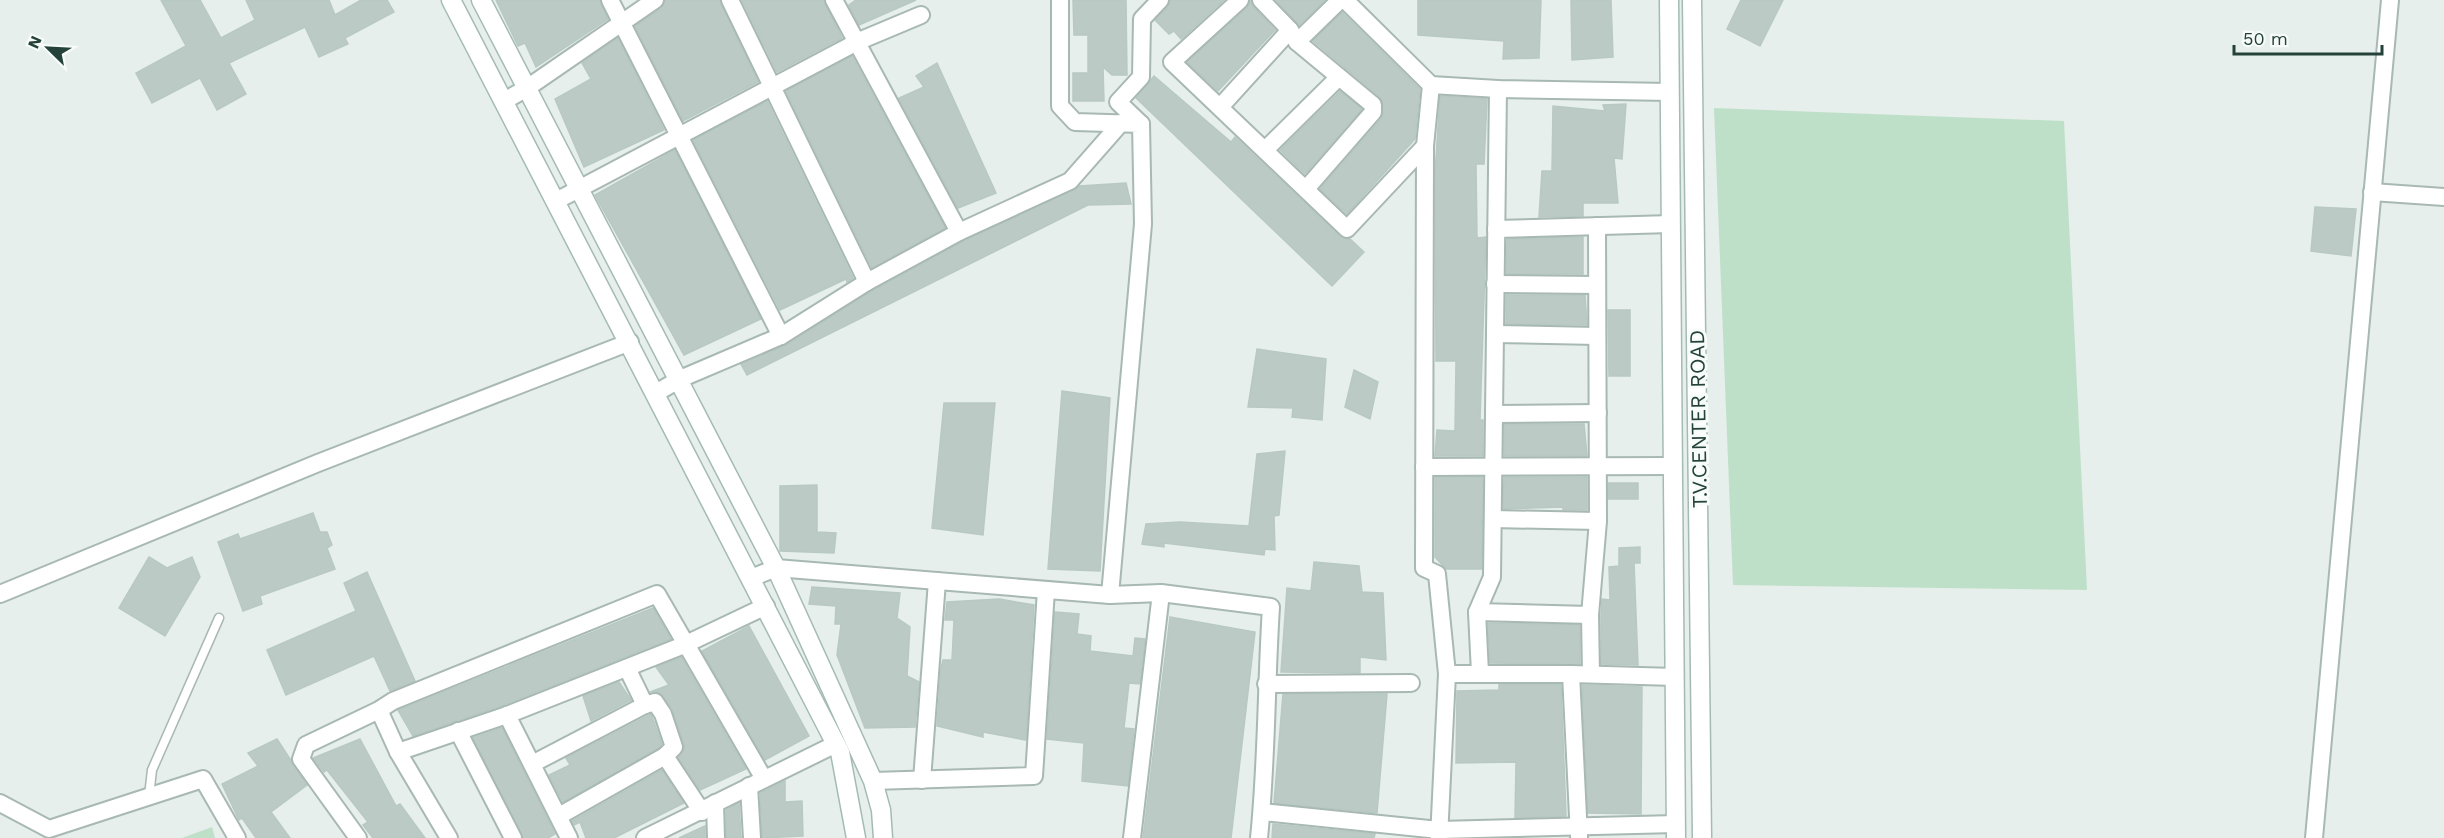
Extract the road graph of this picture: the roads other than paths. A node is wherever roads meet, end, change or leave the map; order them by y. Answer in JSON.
{"nodes":[{"id":1,"x":451,"y":0,"type":"edge"},
{"id":2,"x":481,"y":0,"type":"edge"},
{"id":3,"x":610,"y":0,"type":"edge"},
{"id":4,"x":655,"y":0,"type":"edge"},
{"id":5,"x":730,"y":0,"type":"edge"},
{"id":6,"x":834,"y":0,"type":"edge"},
{"id":7,"x":1060,"y":0,"type":"edge"},
{"id":8,"x":1160,"y":0,"type":"edge"},
{"id":9,"x":1240,"y":0,"type":"edge"},
{"id":10,"x":1261,"y":0,"type":"edge"},
{"id":11,"x":1340,"y":0,"type":"edge"},
{"id":12,"x":1345,"y":0,"type":"edge"},
{"id":13,"x":1669,"y":0,"type":"edge"},
{"id":14,"x":1692,"y":0,"type":"edge"},
{"id":15,"x":2390,"y":0,"type":"edge"},
{"id":16,"x":921,"y":15,"type":"dead end"},
{"id":17,"x":622,"y":22,"type":"junction"},
{"id":18,"x":1294,"y":36,"type":"junction"},
{"id":19,"x":859,"y":41,"type":"junction"},
{"id":20,"x":1339,"y":77,"type":"junction"},
{"id":21,"x":1431,"y":85,"type":"junction"},
{"id":22,"x":771,"y":86,"type":"junction"},
{"id":23,"x":527,"y":88,"type":"junction"},
{"id":24,"x":1497,"y":89,"type":"junction"},
{"id":25,"x":1670,"y":92,"type":"junction"},
{"id":26,"x":504,"y":101,"type":"junction"},
{"id":27,"x":1221,"y":106,"type":"junction"},
{"id":28,"x":1121,"y":123,"type":"junction"},
{"id":29,"x":1141,"y":124,"type":"junction"},
{"id":30,"x":678,"y":135,"type":"junction"},
{"id":31,"x":1425,"y":146,"type":"junction"},
{"id":32,"x":1266,"y":149,"type":"junction"},
{"id":33,"x":580,"y":189,"type":"junction"},
{"id":34,"x":1306,"y":189,"type":"junction"},
{"id":35,"x":2372,"y":192,"type":"junction"},
{"id":36,"x":2444,"y":197,"type":"edge"},
{"id":37,"x":556,"y":201,"type":"junction"},
{"id":38,"x":1671,"y":224,"type":"junction"},
{"id":39,"x":1597,"y":226,"type":"junction"},
{"id":40,"x":1496,"y":229,"type":"junction"},
{"id":41,"x":960,"y":232,"type":"junction"},
{"id":42,"x":867,"y":282,"type":"junction"},
{"id":43,"x":1495,"y":284,"type":"junction"},
{"id":44,"x":1597,"y":285,"type":"junction"},
{"id":45,"x":1495,"y":334,"type":"junction"},
{"id":46,"x":781,"y":336,"type":"junction"},
{"id":47,"x":1597,"y":336,"type":"junction"},
{"id":48,"x":630,"y":342,"type":"junction"},
{"id":49,"x":680,"y":379,"type":"junction"},
{"id":50,"x":656,"y":393,"type":"junction"},
{"id":51,"x":1598,"y":413,"type":"junction"},
{"id":52,"x":1494,"y":414,"type":"junction"},
{"id":53,"x":1673,"y":466,"type":"junction"},
{"id":54,"x":1424,"y":467,"type":"junction"},
{"id":55,"x":1598,"y":467,"type":"junction"},
{"id":56,"x":1493,"y":468,"type":"junction"},
{"id":57,"x":1492,"y":519,"type":"junction"},
{"id":58,"x":1598,"y":521,"type":"junction"},
{"id":59,"x":776,"y":568,"type":"junction"},
{"id":60,"x":751,"y":578,"type":"junction"},
{"id":61,"x":937,"y":582,"type":"junction"},
{"id":62,"x":1047,"y":590,"type":"junction"},
{"id":63,"x":1161,"y":593,"type":"junction"},
{"id":64,"x":0,"y":594,"type":"edge"},
{"id":65,"x":1110,"y":595,"type":"junction"},
{"id":66,"x":766,"y":606,"type":"junction"},
{"id":67,"x":1478,"y":612,"type":"junction"},
{"id":68,"x":1590,"y":615,"type":"junction"},
{"id":69,"x":219,"y":618,"type":"dead end"},
{"id":70,"x":684,"y":645,"type":"junction"},
{"id":71,"x":627,"y":668,"type":"junction"},
{"id":72,"x":1480,"y":673,"type":"junction"},
{"id":73,"x":1447,"y":674,"type":"junction"},
{"id":74,"x":1571,"y":674,"type":"junction"},
{"id":75,"x":1591,"y":674,"type":"junction"},
{"id":76,"x":1675,"y":677,"type":"junction"},
{"id":77,"x":1412,"y":682,"type":"dead end"},
{"id":78,"x":1266,"y":684,"type":"junction"},
{"id":79,"x":645,"y":705,"type":"junction"},
{"id":80,"x":379,"y":710,"type":"junction"},
{"id":81,"x":507,"y":715,"type":"junction"},
{"id":82,"x":458,"y":730,"type":"junction"},
{"id":83,"x":836,"y":744,"type":"junction"},
{"id":84,"x":398,"y":752,"type":"junction"},
{"id":85,"x":665,"y":756,"type":"junction"},
{"id":86,"x":532,"y":764,"type":"junction"},
{"id":87,"x":922,"y":780,"type":"junction"},
{"id":88,"x":873,"y":781,"type":"junction"},
{"id":89,"x":757,"y":783,"type":"junction"},
{"id":90,"x":149,"y":796,"type":"junction"},
{"id":91,"x":0,"y":803,"type":"edge"},
{"id":92,"x":708,"y":808,"type":"junction"},
{"id":93,"x":1262,"y":812,"type":"junction"},
{"id":94,"x":559,"y":816,"type":"junction"},
{"id":95,"x":1676,"y":831,"type":"edge"},
{"id":96,"x":1579,"y":833,"type":"edge"},
{"id":97,"x":1439,"y":834,"type":"edge"},
{"id":98,"x":654,"y":836,"type":"edge"},
{"id":99,"x":237,"y":838,"type":"edge"},
{"id":100,"x":358,"y":838,"type":"edge"},
{"id":101,"x":449,"y":838,"type":"edge"},
{"id":102,"x":513,"y":838,"type":"edge"},
{"id":103,"x":569,"y":838,"type":"edge"},
{"id":104,"x":716,"y":838,"type":"edge"},
{"id":105,"x":752,"y":838,"type":"edge"},
{"id":106,"x":856,"y":838,"type":"edge"},
{"id":107,"x":883,"y":838,"type":"edge"},
{"id":108,"x":1132,"y":838,"type":"edge"},
{"id":109,"x":1259,"y":838,"type":"edge"},
{"id":110,"x":1702,"y":838,"type":"edge"},
{"id":111,"x":2314,"y":838,"type":"edge"}],
"edges":[{"from":1,"to":26,"type":"street"},
{"from":2,"to":23,"type":"street"},
{"from":3,"to":17,"type":"street"},
{"from":4,"to":17,"type":"street"},
{"from":5,"to":22,"type":"street"},
{"from":6,"to":19,"type":"street"},
{"from":7,"to":28,"type":"street"},
{"from":8,"to":29,"type":"street"},
{"from":9,"to":27,"type":"street"},
{"from":10,"to":18,"type":"street"},
{"from":11,"to":18,"type":"street"},
{"from":12,"to":21,"type":"street"},
{"from":13,"to":25,"type":"street","name":"T.V.CENTER ROAD"},
{"from":14,"to":110,"type":"street","name":"T.V.CENTER ROAD"},
{"from":15,"to":35,"type":"street"},
{"from":16,"to":19,"type":"street"},
{"from":17,"to":23,"type":"street"},
{"from":17,"to":30,"type":"street"},
{"from":18,"to":20,"type":"street"},
{"from":18,"to":27,"type":"street"},
{"from":19,"to":22,"type":"street"},
{"from":19,"to":41,"type":"street"},
{"from":20,"to":32,"type":"street"},
{"from":20,"to":34,"type":"street"},
{"from":21,"to":24,"type":"street"},
{"from":21,"to":31,"type":"street"},
{"from":22,"to":30,"type":"street"},
{"from":22,"to":42,"type":"street"},
{"from":23,"to":26,"type":"street"},
{"from":23,"to":33,"type":"street"},
{"from":24,"to":25,"type":"street"},
{"from":24,"to":40,"type":"street"},
{"from":25,"to":38,"type":"street","name":"T.V.CENTER ROAD"},
{"from":26,"to":37,"type":"street"},
{"from":27,"to":32,"type":"street"},
{"from":28,"to":29,"type":"street"},
{"from":28,"to":41,"type":"street"},
{"from":29,"to":65,"type":"street"},
{"from":30,"to":33,"type":"street"},
{"from":30,"to":46,"type":"street"},
{"from":31,"to":34,"type":"street"},
{"from":31,"to":54,"type":"street"},
{"from":32,"to":34,"type":"street"},
{"from":33,"to":37,"type":"street"},
{"from":33,"to":49,"type":"street"},
{"from":35,"to":36,"type":"street"},
{"from":35,"to":111,"type":"street"},
{"from":37,"to":48,"type":"street"},
{"from":38,"to":39,"type":"street"},
{"from":38,"to":53,"type":"street","name":"T.V.CENTER ROAD"},
{"from":39,"to":40,"type":"street"},
{"from":39,"to":44,"type":"street"},
{"from":40,"to":43,"type":"street"},
{"from":41,"to":42,"type":"street"},
{"from":42,"to":46,"type":"street"},
{"from":43,"to":44,"type":"street"},
{"from":43,"to":45,"type":"street"},
{"from":44,"to":47,"type":"street"},
{"from":45,"to":47,"type":"street"},
{"from":45,"to":52,"type":"street"},
{"from":46,"to":49,"type":"street"},
{"from":47,"to":51,"type":"street"},
{"from":48,"to":50,"type":"street"},
{"from":48,"to":64,"type":"street"},
{"from":49,"to":50,"type":"street"},
{"from":49,"to":59,"type":"street"},
{"from":50,"to":60,"type":"street"},
{"from":51,"to":52,"type":"street"},
{"from":51,"to":55,"type":"street"},
{"from":52,"to":56,"type":"street"},
{"from":53,"to":55,"type":"street"},
{"from":53,"to":76,"type":"street","name":"T.V.CENTER ROAD"},
{"from":54,"to":56,"type":"street"},
{"from":54,"to":73,"type":"street"},
{"from":55,"to":56,"type":"street"},
{"from":55,"to":58,"type":"street"},
{"from":56,"to":57,"type":"street"},
{"from":57,"to":58,"type":"street"},
{"from":57,"to":67,"type":"street"},
{"from":58,"to":68,"type":"street"},
{"from":59,"to":60,"type":"street"},
{"from":59,"to":61,"type":"street"},
{"from":59,"to":88,"type":"street"},
{"from":60,"to":66,"type":"street"},
{"from":61,"to":62,"type":"street"},
{"from":61,"to":87,"type":"street"},
{"from":62,"to":65,"type":"street"},
{"from":62,"to":87,"type":"street"},
{"from":63,"to":65,"type":"street"},
{"from":63,"to":78,"type":"street"},
{"from":63,"to":108,"type":"street"},
{"from":66,"to":70,"type":"street"},
{"from":66,"to":83,"type":"street"},
{"from":67,"to":68,"type":"street"},
{"from":67,"to":72,"type":"street"},
{"from":68,"to":75,"type":"street"},
{"from":69,"to":90,"type":"lane"},
{"from":70,"to":71,"type":"street"},
{"from":70,"to":80,"type":"street"},
{"from":70,"to":89,"type":"street"},
{"from":71,"to":79,"type":"street"},
{"from":71,"to":81,"type":"street"},
{"from":72,"to":73,"type":"street"},
{"from":72,"to":74,"type":"street"},
{"from":73,"to":97,"type":"street"},
{"from":74,"to":75,"type":"street"},
{"from":74,"to":96,"type":"street"},
{"from":75,"to":76,"type":"street"},
{"from":76,"to":95,"type":"street","name":"T.V.CENTER ROAD"},
{"from":77,"to":78,"type":"street"},
{"from":78,"to":93,"type":"street"},
{"from":79,"to":85,"type":"street"},
{"from":79,"to":86,"type":"street"},
{"from":80,"to":84,"type":"street"},
{"from":80,"to":100,"type":"street"},
{"from":81,"to":82,"type":"street"},
{"from":81,"to":86,"type":"street"},
{"from":82,"to":84,"type":"street"},
{"from":82,"to":102,"type":"street"},
{"from":83,"to":89,"type":"street"},
{"from":83,"to":106,"type":"street"},
{"from":84,"to":101,"type":"street"},
{"from":85,"to":92,"type":"street"},
{"from":85,"to":94,"type":"street"},
{"from":86,"to":94,"type":"street"},
{"from":87,"to":88,"type":"street"},
{"from":88,"to":107,"type":"street"},
{"from":89,"to":92,"type":"street"},
{"from":89,"to":105,"type":"street"},
{"from":90,"to":91,"type":"street"},
{"from":90,"to":99,"type":"street"},
{"from":92,"to":98,"type":"street"},
{"from":92,"to":104,"type":"street"},
{"from":93,"to":97,"type":"street"},
{"from":93,"to":109,"type":"street"},
{"from":94,"to":103,"type":"street"},
{"from":95,"to":96,"type":"street"},
{"from":96,"to":97,"type":"street"}]}
